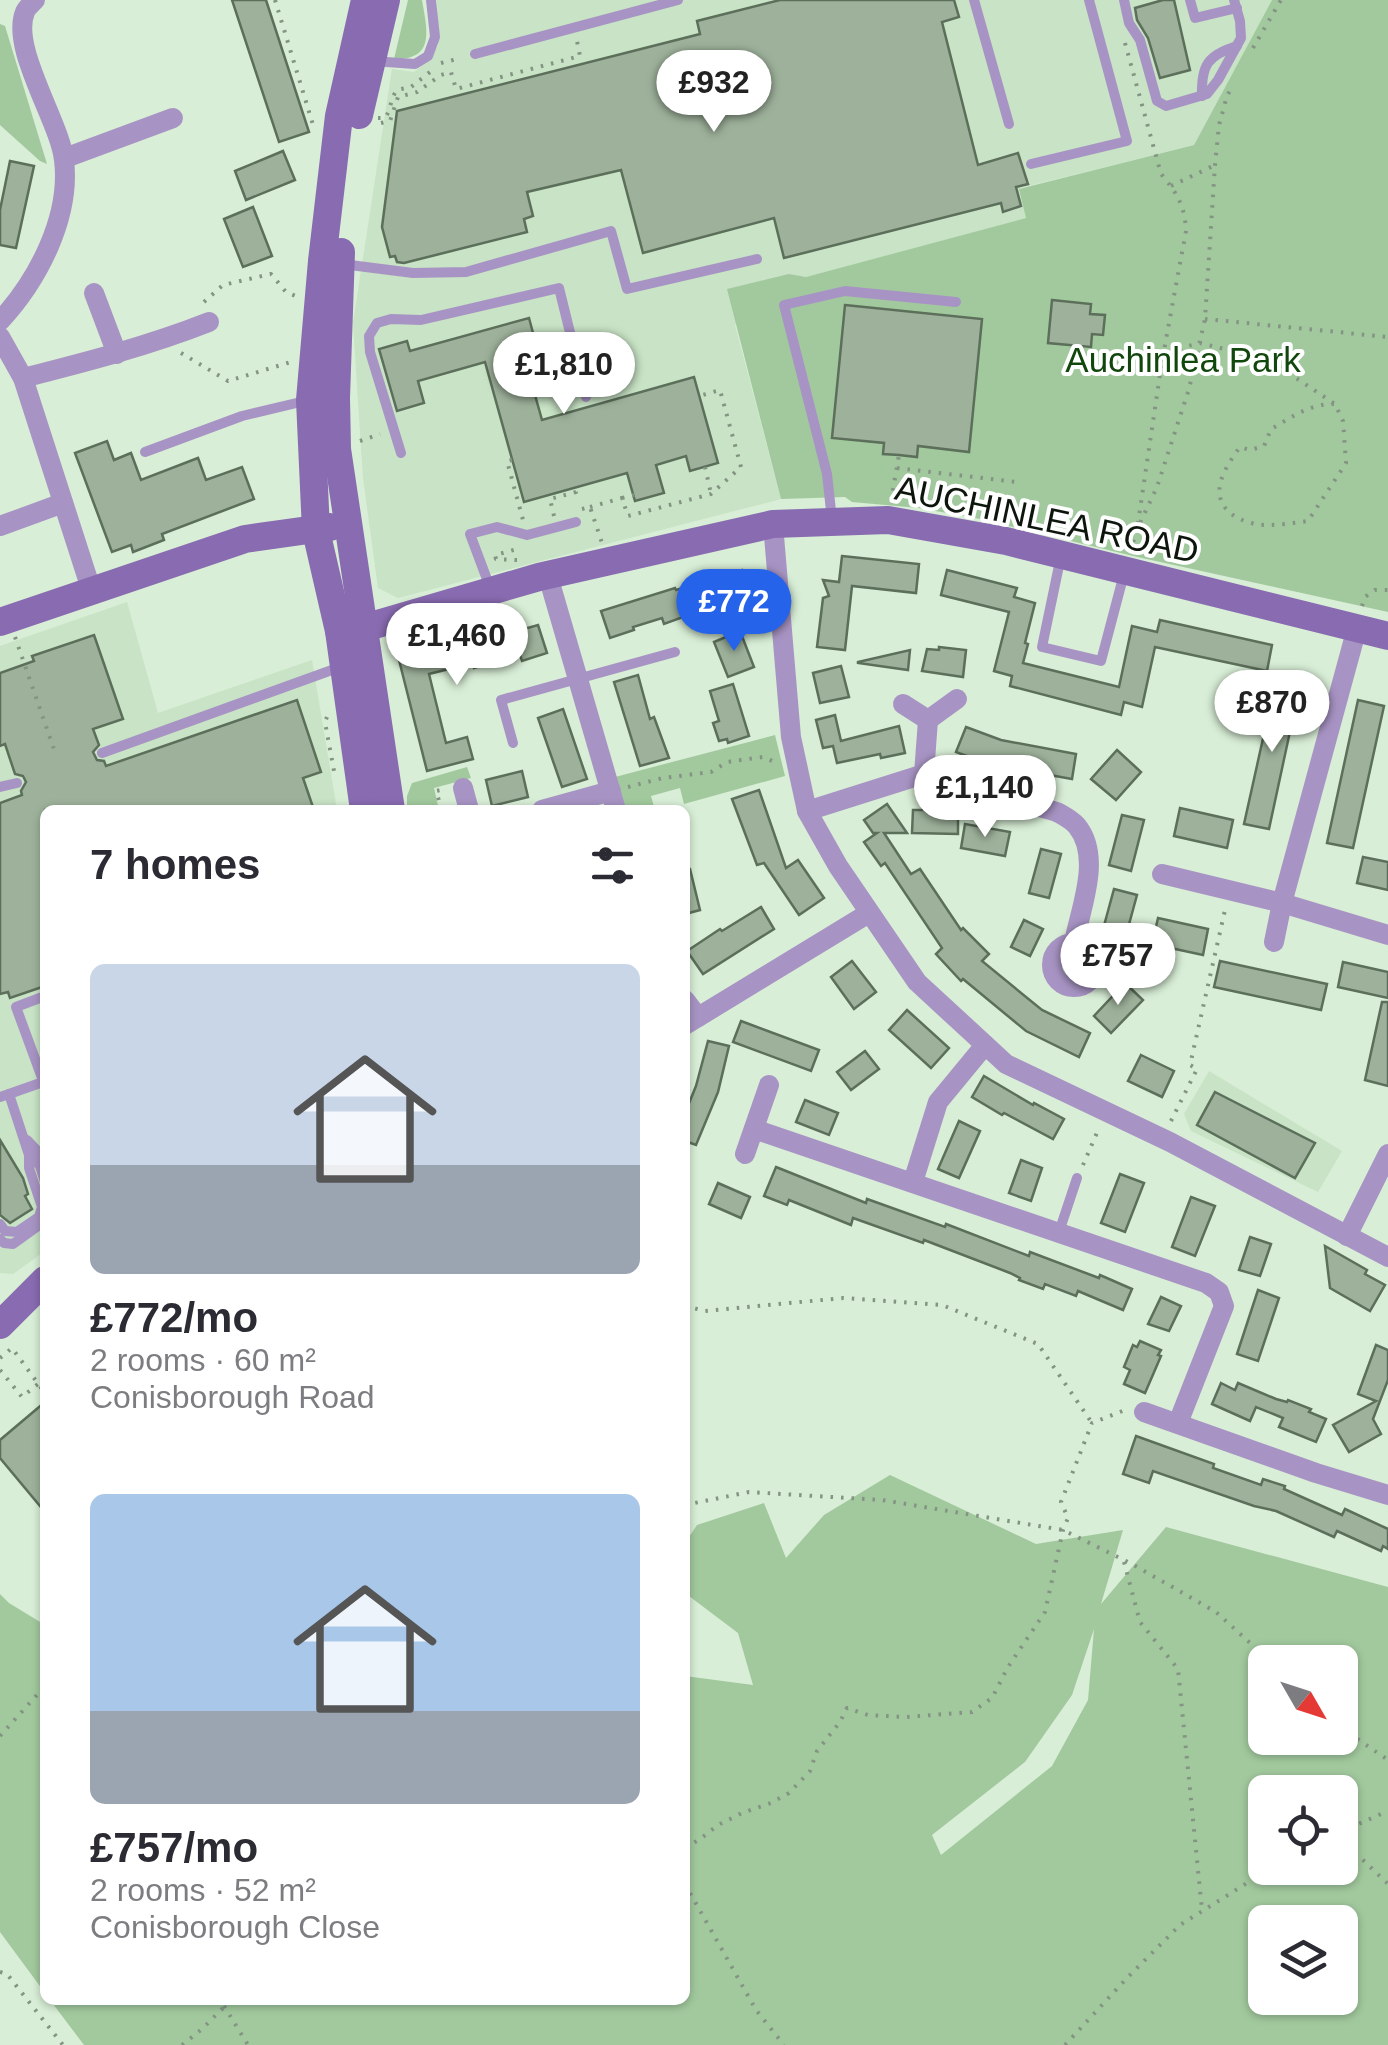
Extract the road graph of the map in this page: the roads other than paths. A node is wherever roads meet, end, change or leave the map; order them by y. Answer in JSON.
{"nodes":[{"id":1,"x":34,"y":0,"type":"edge"},
{"id":2,"x":365,"y":0,"type":"edge"},
{"id":3,"x":386,"y":0,"type":"edge"},
{"id":4,"x":431,"y":0,"type":"edge"},
{"id":5,"x":678,"y":0,"type":"edge"},
{"id":6,"x":974,"y":0,"type":"edge"},
{"id":7,"x":1089,"y":0,"type":"edge"},
{"id":8,"x":1124,"y":0,"type":"edge"},
{"id":9,"x":1190,"y":0,"type":"edge"},
{"id":10,"x":1235,"y":4,"type":"edge"},
{"id":11,"x":1237,"y":46,"type":"junction"},
{"id":12,"x":475,"y":54,"type":"road end"},
{"id":13,"x":372,"y":61,"type":"junction"},
{"id":14,"x":1202,"y":96,"type":"junction"},
{"id":15,"x":174,"y":118,"type":"dead end"},
{"id":16,"x":1008,"y":124,"type":"dead end"},
{"id":17,"x":64,"y":158,"type":"junction"},
{"id":18,"x":1031,"y":164,"type":"dead end"},
{"id":19,"x":757,"y":259,"type":"dead end"},
{"id":20,"x":330,"y":262,"type":"junction"},
{"id":21,"x":94,"y":293,"type":"dead end"},
{"id":22,"x":956,"y":302,"type":"dead end"},
{"id":23,"x":0,"y":320,"type":"edge"},
{"id":24,"x":209,"y":322,"type":"road end"},
{"id":25,"x":0,"y":337,"type":"edge"},
{"id":26,"x":117,"y":354,"type":"junction"},
{"id":27,"x":577,"y":361,"type":"junction"},
{"id":28,"x":545,"y":370,"type":"dead end"},
{"id":29,"x":23,"y":378,"type":"junction"},
{"id":30,"x":586,"y":398,"type":"dead end"},
{"id":31,"x":323,"y":399,"type":"junction"},
{"id":32,"x":145,"y":452,"type":"dead end"},
{"id":33,"x":401,"y":453,"type":"dead end"},
{"id":34,"x":63,"y":503,"type":"junction"},
{"id":35,"x":832,"y":521,"type":"junction"},
{"id":36,"x":576,"y":522,"type":"dead end"},
{"id":37,"x":346,"y":524,"type":"junction"},
{"id":38,"x":773,"y":524,"type":"junction"},
{"id":39,"x":0,"y":526,"type":"edge"},
{"id":40,"x":316,"y":531,"type":"junction"},
{"id":41,"x":1061,"y":556,"type":"junction"},
{"id":42,"x":538,"y":568,"type":"junction"},
{"id":43,"x":1124,"y":571,"type":"junction"},
{"id":44,"x":90,"y":590,"type":"junction"},
{"id":45,"x":492,"y":592,"type":"junction"},
{"id":46,"x":4,"y":620,"type":"edge"},
{"id":47,"x":1357,"y":628,"type":"junction"},
{"id":48,"x":352,"y":630,"type":"junction"},
{"id":49,"x":1388,"y":636,"type":"edge"},
{"id":50,"x":675,"y":652,"type":"dead end"},
{"id":51,"x":357,"y":663,"type":"junction"},
{"id":52,"x":577,"y":680,"type":"junction"},
{"id":53,"x":957,"y":699,"type":"dead end"},
{"id":54,"x":903,"y":704,"type":"dead end"},
{"id":55,"x":928,"y":720,"type":"junction"},
{"id":56,"x":513,"y":743,"type":"dead end"},
{"id":57,"x":102,"y":753,"type":"dead end"},
{"id":58,"x":924,"y":774,"type":"junction"},
{"id":59,"x":17,"y":783,"type":"dead end"},
{"id":60,"x":0,"y":788,"type":"edge"},
{"id":61,"x":463,"y":788,"type":"dead end"},
{"id":62,"x":613,"y":800,"type":"edge"},
{"id":63,"x":364,"y":805,"type":"edge"},
{"id":64,"x":389,"y":805,"type":"edge"},
{"id":65,"x":468,"y":805,"type":"edge"},
{"id":66,"x":578,"y":805,"type":"edge"},
{"id":67,"x":807,"y":811,"type":"junction"},
{"id":68,"x":1162,"y":874,"type":"dead end"},
{"id":69,"x":1282,"y":903,"type":"junction"},
{"id":70,"x":869,"y":912,"type":"junction"},
{"id":71,"x":1388,"y":934,"type":"edge"},
{"id":72,"x":1074,"y":942,"type":"dead end"},
{"id":73,"x":1274,"y":942,"type":"dead end"},
{"id":74,"x":40,"y":998,"type":"edge"},
{"id":75,"x":690,"y":1013,"type":"edge"},
{"id":76,"x":985,"y":1045,"type":"junction"},
{"id":77,"x":40,"y":1073,"type":"edge"},
{"id":78,"x":40,"y":1085,"type":"edge"},
{"id":79,"x":769,"y":1085,"type":"dead end"},
{"id":80,"x":4,"y":1096,"type":"edge"},
{"id":81,"x":754,"y":1129,"type":"junction"},
{"id":82,"x":22,"y":1136,"type":"junction"},
{"id":83,"x":40,"y":1154,"type":"edge"},
{"id":84,"x":745,"y":1154,"type":"dead end"},
{"id":85,"x":1388,"y":1154,"type":"edge"},
{"id":86,"x":29,"y":1155,"type":"junction"},
{"id":87,"x":40,"y":1166,"type":"edge"},
{"id":88,"x":1077,"y":1178,"type":"road end"},
{"id":89,"x":912,"y":1182,"type":"junction"},
{"id":90,"x":40,"y":1201,"type":"edge"},
{"id":91,"x":40,"y":1213,"type":"edge"},
{"id":92,"x":0,"y":1224,"type":"edge"},
{"id":93,"x":40,"y":1225,"type":"edge"},
{"id":94,"x":1059,"y":1232,"type":"junction"},
{"id":95,"x":1347,"y":1236,"type":"junction"},
{"id":96,"x":0,"y":1239,"type":"edge"},
{"id":97,"x":1388,"y":1257,"type":"edge"},
{"id":98,"x":40,"y":1285,"type":"edge"},
{"id":99,"x":40,"y":1300,"type":"edge"},
{"id":100,"x":2,"y":1319,"type":"edge"},
{"id":101,"x":1144,"y":1412,"type":"road end"},
{"id":102,"x":1178,"y":1423,"type":"junction"},
{"id":103,"x":1385,"y":1488,"type":"edge"}],
"edges":[{"from":1,"to":17,"type":"street"},
{"from":2,"to":20,"type":"street"},
{"from":3,"to":13,"type":"street"},
{"from":4,"to":13,"type":"lane"},
{"from":5,"to":12,"type":"lane"},
{"from":6,"to":16,"type":"lane"},
{"from":7,"to":18,"type":"lane"},
{"from":8,"to":14,"type":"lane"},
{"from":9,"to":10,"type":"lane"},
{"from":10,"to":11,"type":"lane"},
{"from":11,"to":14,"type":"lane"},
{"from":11,"to":14,"type":"lane"},
{"from":13,"to":20,"type":"street"},
{"from":15,"to":17,"type":"street"},
{"from":17,"to":23,"type":"street"},
{"from":19,"to":20,"type":"lane"},
{"from":20,"to":31,"type":"street"},
{"from":21,"to":26,"type":"street"},
{"from":22,"to":35,"type":"lane"},
{"from":24,"to":26,"type":"street"},
{"from":25,"to":29,"type":"street"},
{"from":26,"to":29,"type":"street"},
{"from":27,"to":28,"type":"lane"},
{"from":27,"to":30,"type":"lane"},
{"from":27,"to":33,"type":"lane"},
{"from":29,"to":34,"type":"street"},
{"from":31,"to":32,"type":"lane"},
{"from":31,"to":37,"type":"street"},
{"from":31,"to":40,"type":"street"},
{"from":34,"to":39,"type":"street"},
{"from":34,"to":44,"type":"street"},
{"from":35,"to":38,"type":"street","name":"AUCHINLEA ROAD"},
{"from":35,"to":41,"type":"street","name":"AUCHINLEA ROAD"},
{"from":36,"to":45,"type":"lane"},
{"from":37,"to":40,"type":"street"},
{"from":37,"to":48,"type":"street"},
{"from":38,"to":42,"type":"street","name":"AUCHINLEA ROAD"},
{"from":38,"to":67,"type":"street"},
{"from":40,"to":44,"type":"street"},
{"from":40,"to":48,"type":"street"},
{"from":41,"to":43,"type":"street","name":"AUCHINLEA ROAD"},
{"from":41,"to":43,"type":"lane"},
{"from":42,"to":45,"type":"street","name":"AUCHINLEA ROAD"},
{"from":42,"to":52,"type":"street"},
{"from":43,"to":47,"type":"street","name":"AUCHINLEA ROAD"},
{"from":44,"to":46,"type":"street"},
{"from":45,"to":48,"type":"street","name":"AUCHINLEA ROAD"},
{"from":47,"to":49,"type":"street","name":"AUCHINLEA ROAD"},
{"from":47,"to":69,"type":"street"},
{"from":48,"to":51,"type":"street"},
{"from":50,"to":52,"type":"lane"},
{"from":51,"to":57,"type":"lane"},
{"from":51,"to":63,"type":"street"},
{"from":51,"to":64,"type":"street"},
{"from":52,"to":56,"type":"lane"},
{"from":52,"to":62,"type":"street"},
{"from":53,"to":55,"type":"street"},
{"from":54,"to":55,"type":"street"},
{"from":55,"to":58,"type":"street"},
{"from":58,"to":67,"type":"street"},
{"from":58,"to":72,"type":"street"},
{"from":59,"to":60,"type":"lane"},
{"from":61,"to":65,"type":"street"},
{"from":62,"to":66,"type":"street"},
{"from":67,"to":70,"type":"street"},
{"from":68,"to":69,"type":"street"},
{"from":69,"to":71,"type":"street"},
{"from":69,"to":73,"type":"street"},
{"from":70,"to":75,"type":"street"},
{"from":70,"to":76,"type":"street"},
{"from":74,"to":77,"type":"lane"},
{"from":76,"to":89,"type":"street"},
{"from":76,"to":95,"type":"street"},
{"from":78,"to":80,"type":"lane"},
{"from":79,"to":81,"type":"street"},
{"from":80,"to":82,"type":"lane"},
{"from":81,"to":84,"type":"street"},
{"from":81,"to":89,"type":"street"},
{"from":82,"to":83,"type":"lane"},
{"from":82,"to":86,"type":"lane"},
{"from":85,"to":95,"type":"street"},
{"from":86,"to":87,"type":"lane"},
{"from":86,"to":90,"type":"lane"},
{"from":88,"to":94,"type":"lane"},
{"from":89,"to":94,"type":"street"},
{"from":91,"to":92,"type":"lane"},
{"from":93,"to":96,"type":"lane"},
{"from":94,"to":102,"type":"street"},
{"from":95,"to":97,"type":"street"},
{"from":98,"to":100,"type":"street"},
{"from":99,"to":100,"type":"street"},
{"from":101,"to":102,"type":"street"},
{"from":102,"to":103,"type":"street"}]}
